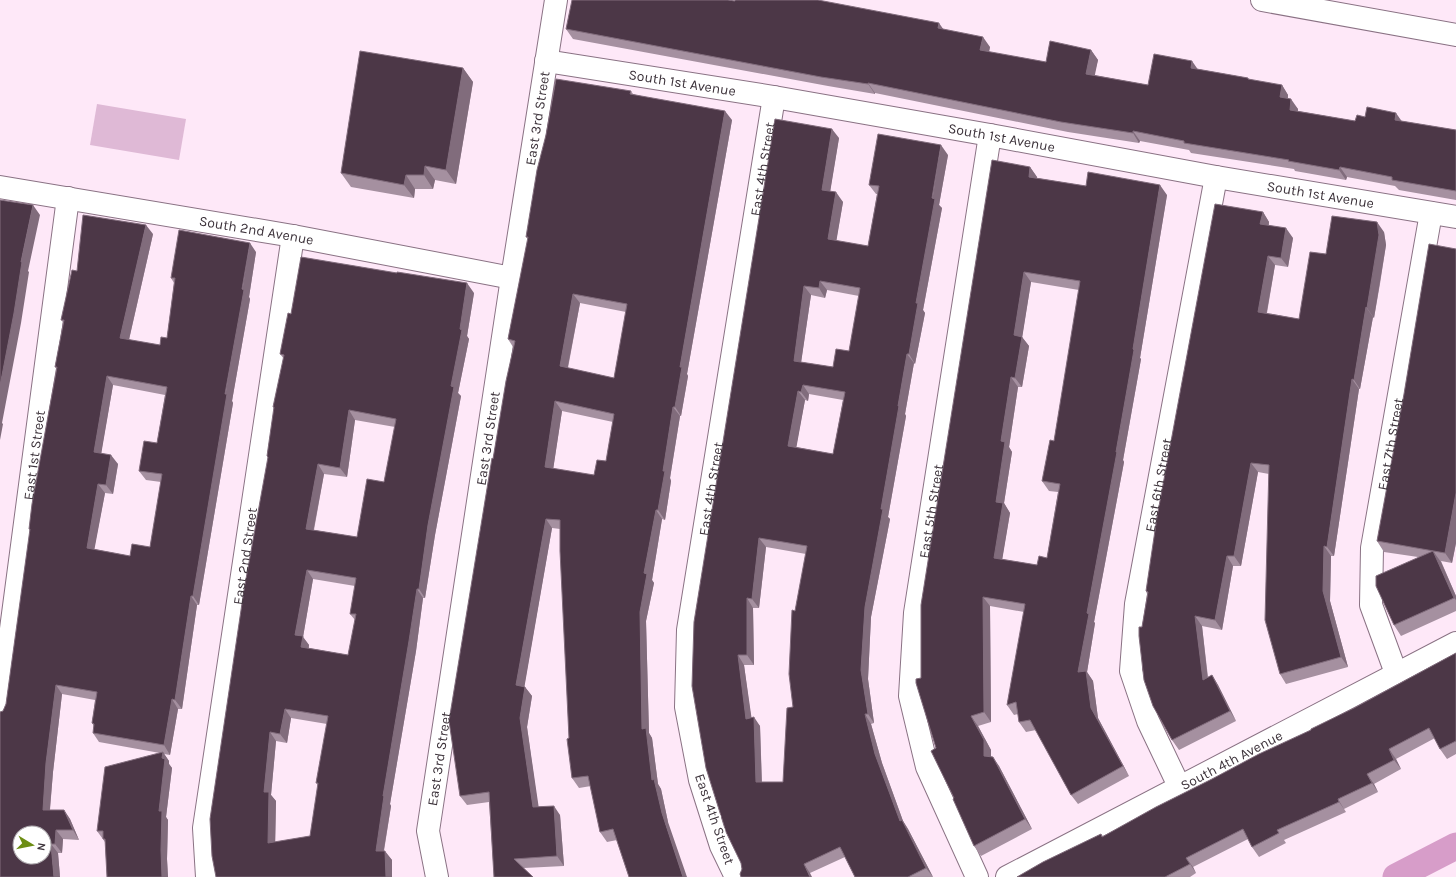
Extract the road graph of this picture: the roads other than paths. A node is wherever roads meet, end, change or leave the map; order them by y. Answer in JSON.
{"nodes":[{"id":1,"x":556,"y":0,"type":"edge"},
{"id":2,"x":1262,"y":0,"type":"edge"},
{"id":3,"x":1456,"y":35,"type":"edge"},
{"id":4,"x":546,"y":61,"type":"junction"},
{"id":5,"x":774,"y":97,"type":"junction"},
{"id":6,"x":990,"y":135,"type":"junction"},
{"id":7,"x":1216,"y":177,"type":"junction"},
{"id":8,"x":0,"y":187,"type":"edge"},
{"id":9,"x":68,"y":198,"type":"junction"},
{"id":10,"x":1431,"y":213,"type":"junction"},
{"id":11,"x":1456,"y":217,"type":"edge"},
{"id":12,"x":293,"y":236,"type":"junction"},
{"id":13,"x":512,"y":278,"type":"junction"},
{"id":14,"x":1456,"y":643,"type":"edge"},
{"id":15,"x":1396,"y":673,"type":"junction"},
{"id":16,"x":0,"y":712,"type":"edge"},
{"id":17,"x":1179,"y":786,"type":"junction"},
{"id":18,"x":207,"y":877,"type":"edge"},
{"id":19,"x":437,"y":877,"type":"edge"},
{"id":20,"x":736,"y":877,"type":"edge"},
{"id":21,"x":977,"y":877,"type":"edge"},
{"id":22,"x":1007,"y":877,"type":"edge"}],
"edges":[{"from":1,"to":4,"type":"main road","name":"East 3rd Street"},
{"from":2,"to":3,"type":"main road"},
{"from":4,"to":5,"type":"main road","name":"South 1st Avenue"},
{"from":4,"to":13,"type":"main road","name":"East 3rd Street"},
{"from":5,"to":6,"type":"main road","name":"South 1st Avenue"},
{"from":5,"to":20,"type":"main road","name":"East 4th Street"},
{"from":6,"to":7,"type":"main road","name":"South 1st Avenue"},
{"from":6,"to":21,"type":"main road","name":"East 5th Street"},
{"from":7,"to":10,"type":"main road","name":"South 1st Avenue"},
{"from":7,"to":17,"type":"main road","name":"East 6th Street"},
{"from":8,"to":9,"type":"main road","name":"South 2nd Avenue"},
{"from":9,"to":12,"type":"main road","name":"South 2nd Avenue"},
{"from":9,"to":16,"type":"main road","name":"East 1st Street"},
{"from":10,"to":11,"type":"main road","name":"South 1st Avenue"},
{"from":10,"to":15,"type":"main road","name":"East 7th Street"},
{"from":12,"to":13,"type":"main road","name":"South 2nd Avenue"},
{"from":12,"to":18,"type":"main road","name":"East 2nd Street"},
{"from":13,"to":19,"type":"main road","name":"East 3rd Street"},
{"from":14,"to":15,"type":"main road","name":"South 4th Avenue"},
{"from":15,"to":17,"type":"main road","name":"South 4th Avenue"},
{"from":17,"to":22,"type":"main road","name":"South 4th Avenue"}]}
